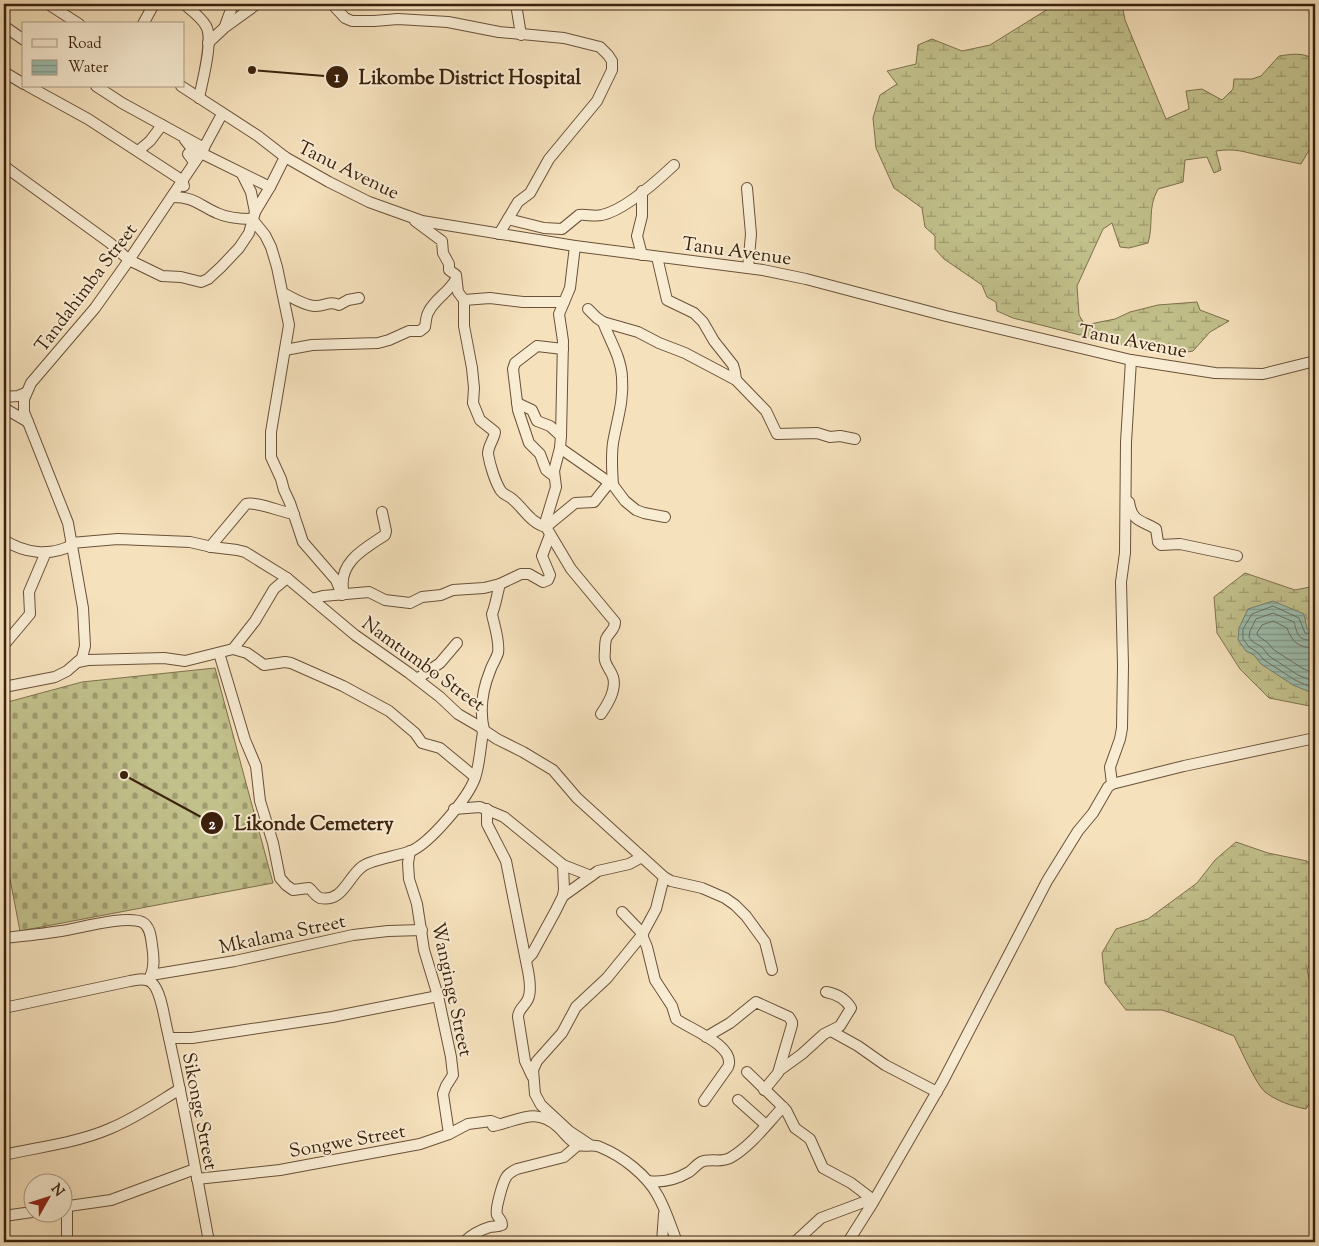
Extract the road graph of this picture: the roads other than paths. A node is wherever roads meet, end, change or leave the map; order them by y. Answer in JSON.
{"nodes":[{"id":1,"x":48,"y":4,"type":"edge"},
{"id":2,"x":154,"y":4,"type":"edge"},
{"id":3,"x":184,"y":4,"type":"edge"},
{"id":4,"x":233,"y":4,"type":"edge"},
{"id":5,"x":257,"y":4,"type":"edge"},
{"id":6,"x":332,"y":4,"type":"edge"},
{"id":7,"x":516,"y":4,"type":"edge"},
{"id":8,"x":76,"y":22,"type":"edge"},
{"id":9,"x":144,"y":22,"type":"edge"},
{"id":10,"x":4,"y":26,"type":"edge"},
{"id":11,"x":224,"y":28,"type":"junction"},
{"id":12,"x":522,"y":35,"type":"junction"},
{"id":13,"x":22,"y":39,"type":"edge"},
{"id":14,"x":208,"y":43,"type":"junction"},
{"id":15,"x":4,"y":72,"type":"edge"},
{"id":16,"x":22,"y":83,"type":"edge"},
{"id":17,"x":32,"y":88,"type":"edge"},
{"id":18,"x":99,"y":88,"type":"edge"},
{"id":19,"x":184,"y":88,"type":"edge"},
{"id":20,"x":199,"y":98,"type":"junction"},
{"id":21,"x":222,"y":114,"type":"junction"},
{"id":22,"x":162,"y":125,"type":"junction"},
{"id":23,"x":181,"y":136,"type":"junction"},
{"id":24,"x":138,"y":151,"type":"junction"},
{"id":25,"x":203,"y":151,"type":"junction"},
{"id":26,"x":285,"y":156,"type":"junction"},
{"id":27,"x":194,"y":162,"type":"junction"},
{"id":28,"x":674,"y":165,"type":"dead end"},
{"id":29,"x":4,"y":166,"type":"edge"},
{"id":30,"x":242,"y":174,"type":"junction"},
{"id":31,"x":182,"y":180,"type":"junction"},
{"id":32,"x":270,"y":187,"type":"junction"},
{"id":33,"x":747,"y":188,"type":"dead end"},
{"id":34,"x":642,"y":192,"type":"junction"},
{"id":35,"x":173,"y":197,"type":"junction"},
{"id":36,"x":187,"y":197,"type":"junction"},
{"id":37,"x":253,"y":215,"type":"junction"},
{"id":38,"x":411,"y":217,"type":"junction"},
{"id":39,"x":508,"y":219,"type":"junction"},
{"id":40,"x":499,"y":234,"type":"junction"},
{"id":41,"x":575,"y":246,"type":"junction"},
{"id":42,"x":642,"y":255,"type":"junction"},
{"id":43,"x":657,"y":257,"type":"junction"},
{"id":44,"x":129,"y":260,"type":"junction"},
{"id":45,"x":748,"y":268,"type":"junction"},
{"id":46,"x":456,"y":279,"type":"junction"},
{"id":47,"x":283,"y":293,"type":"junction"},
{"id":48,"x":359,"y":298,"type":"dead end"},
{"id":49,"x":464,"y":300,"type":"junction"},
{"id":50,"x":564,"y":302,"type":"junction"},
{"id":51,"x":588,"y":309,"type":"dead end"},
{"id":52,"x":603,"y":322,"type":"junction"},
{"id":53,"x":563,"y":349,"type":"junction"},
{"id":54,"x":286,"y":350,"type":"junction"},
{"id":55,"x":1131,"y":360,"type":"junction"},
{"id":56,"x":1315,"y":361,"type":"edge"},
{"id":57,"x":736,"y":380,"type":"junction"},
{"id":58,"x":25,"y":393,"type":"junction"},
{"id":59,"x":4,"y":398,"type":"edge"},
{"id":60,"x":517,"y":403,"type":"junction"},
{"id":61,"x":4,"y":408,"type":"edge"},
{"id":62,"x":28,"y":422,"type":"junction"},
{"id":63,"x":561,"y":436,"type":"junction"},
{"id":64,"x":855,"y":439,"type":"dead end"},
{"id":65,"x":560,"y":448,"type":"junction"},
{"id":66,"x":554,"y":476,"type":"junction"},
{"id":67,"x":611,"y":484,"type":"junction"},
{"id":68,"x":1125,"y":491,"type":"junction"},
{"id":69,"x":382,"y":512,"type":"dead end"},
{"id":70,"x":294,"y":514,"type":"junction"},
{"id":71,"x":665,"y":516,"type":"dead end"},
{"id":72,"x":548,"y":531,"type":"junction"},
{"id":73,"x":4,"y":540,"type":"edge"},
{"id":74,"x":72,"y":544,"type":"junction"},
{"id":75,"x":210,"y":547,"type":"junction"},
{"id":76,"x":46,"y":552,"type":"junction"},
{"id":77,"x":1237,"y":556,"type":"dead end"},
{"id":78,"x":287,"y":578,"type":"junction"},
{"id":79,"x":500,"y":584,"type":"junction"},
{"id":80,"x":329,"y":595,"type":"junction"},
{"id":81,"x":343,"y":595,"type":"junction"},
{"id":82,"x":312,"y":599,"type":"junction"},
{"id":83,"x":330,"y":615,"type":"junction"},
{"id":84,"x":457,"y":643,"type":"dead end"},
{"id":85,"x":4,"y":645,"type":"edge"},
{"id":86,"x":233,"y":649,"type":"junction"},
{"id":87,"x":219,"y":653,"type":"junction"},
{"id":88,"x":78,"y":662,"type":"junction"},
{"id":89,"x":417,"y":679,"type":"junction"},
{"id":90,"x":4,"y":687,"type":"edge"},
{"id":91,"x":600,"y":714,"type":"dead end"},
{"id":92,"x":483,"y":729,"type":"junction"},
{"id":93,"x":1315,"y":738,"type":"edge"},
{"id":94,"x":475,"y":777,"type":"junction"},
{"id":95,"x":1112,"y":784,"type":"junction"},
{"id":96,"x":454,"y":809,"type":"junction"},
{"id":97,"x":487,"y":809,"type":"junction"},
{"id":98,"x":410,"y":851,"type":"junction"},
{"id":99,"x":642,"y":857,"type":"junction"},
{"id":100,"x":562,"y":864,"type":"junction"},
{"id":101,"x":590,"y":876,"type":"junction"},
{"id":102,"x":664,"y":877,"type":"junction"},
{"id":103,"x":563,"y":896,"type":"junction"},
{"id":104,"x":622,"y":912,"type":"dead end"},
{"id":105,"x":422,"y":930,"type":"junction"},
{"id":106,"x":642,"y":934,"type":"junction"},
{"id":107,"x":4,"y":938,"type":"edge"},
{"id":108,"x":526,"y":960,"type":"junction"},
{"id":109,"x":772,"y":970,"type":"dead end"},
{"id":110,"x":151,"y":981,"type":"junction"},
{"id":111,"x":826,"y":992,"type":"dead end"},
{"id":112,"x":438,"y":996,"type":"junction"},
{"id":113,"x":4,"y":1008,"type":"edge"},
{"id":114,"x":831,"y":1030,"type":"junction"},
{"id":115,"x":706,"y":1037,"type":"junction"},
{"id":116,"x":169,"y":1038,"type":"junction"},
{"id":117,"x":780,"y":1070,"type":"junction"},
{"id":118,"x":747,"y":1072,"type":"dead end"},
{"id":119,"x":533,"y":1078,"type":"junction"},
{"id":120,"x":180,"y":1089,"type":"junction"},
{"id":121,"x":764,"y":1090,"type":"junction"},
{"id":122,"x":937,"y":1092,"type":"junction"},
{"id":123,"x":738,"y":1100,"type":"dead end"},
{"id":124,"x":704,"y":1101,"type":"dead end"},
{"id":125,"x":783,"y":1107,"type":"junction"},
{"id":126,"x":766,"y":1125,"type":"junction"},
{"id":127,"x":451,"y":1133,"type":"junction"},
{"id":128,"x":578,"y":1145,"type":"junction"},
{"id":129,"x":590,"y":1146,"type":"junction"},
{"id":130,"x":4,"y":1155,"type":"edge"},
{"id":131,"x":196,"y":1174,"type":"junction"},
{"id":132,"x":648,"y":1180,"type":"junction"},
{"id":133,"x":873,"y":1200,"type":"junction"},
{"id":134,"x":72,"y":1205,"type":"edge"},
{"id":135,"x":665,"y":1210,"type":"junction"},
{"id":136,"x":22,"y":1213,"type":"edge"},
{"id":137,"x":4,"y":1216,"type":"edge"},
{"id":138,"x":66,"y":1224,"type":"edge"},
{"id":139,"x":67,"y":1242,"type":"edge"},
{"id":140,"x":209,"y":1242,"type":"edge"},
{"id":141,"x":464,"y":1242,"type":"edge"},
{"id":142,"x":662,"y":1242,"type":"edge"},
{"id":143,"x":677,"y":1242,"type":"edge"},
{"id":144,"x":795,"y":1242,"type":"edge"},
{"id":145,"x":848,"y":1242,"type":"edge"}],
"edges":[{"from":1,"to":8,"type":"street"},
{"from":2,"to":9,"type":"street"},
{"from":3,"to":14,"type":"street"},
{"from":4,"to":11,"type":"street"},
{"from":5,"to":11,"type":"street"},
{"from":6,"to":12,"type":"street"},
{"from":7,"to":12,"type":"street"},
{"from":10,"to":13,"type":"street"},
{"from":11,"to":14,"type":"street"},
{"from":12,"to":39,"type":"street"},
{"from":14,"to":20,"type":"street"},
{"from":15,"to":16,"type":"street"},
{"from":17,"to":24,"type":"street"},
{"from":18,"to":22,"type":"street"},
{"from":19,"to":20,"type":"street","name":"Tanu Avenue"},
{"from":20,"to":21,"type":"street","name":"Tanu Avenue"},
{"from":21,"to":25,"type":"street","name":"Tandahimba Street"},
{"from":21,"to":26,"type":"street","name":"Tanu Avenue"},
{"from":22,"to":23,"type":"street"},
{"from":22,"to":24,"type":"street"},
{"from":23,"to":25,"type":"street"},
{"from":23,"to":27,"type":"street"},
{"from":24,"to":31,"type":"street"},
{"from":25,"to":27,"type":"street","name":"Tandahimba Street"},
{"from":25,"to":30,"type":"street"},
{"from":26,"to":32,"type":"street"},
{"from":26,"to":38,"type":"street","name":"Tanu Avenue"},
{"from":27,"to":31,"type":"street","name":"Tandahimba Street"},
{"from":28,"to":34,"type":"street"},
{"from":29,"to":44,"type":"street"},
{"from":30,"to":32,"type":"street"},
{"from":30,"to":37,"type":"street"},
{"from":31,"to":35,"type":"street","name":"Tandahimba Street"},
{"from":31,"to":36,"type":"street"},
{"from":32,"to":37,"type":"street"},
{"from":33,"to":45,"type":"street"},
{"from":34,"to":39,"type":"street"},
{"from":34,"to":42,"type":"street"},
{"from":35,"to":36,"type":"street"},
{"from":35,"to":44,"type":"street","name":"Tandahimba Street"},
{"from":36,"to":37,"type":"street"},
{"from":37,"to":44,"type":"street"},
{"from":37,"to":47,"type":"street"},
{"from":38,"to":40,"type":"street","name":"Tanu Avenue"},
{"from":38,"to":46,"type":"street"},
{"from":39,"to":40,"type":"street"},
{"from":40,"to":41,"type":"street","name":"Tanu Avenue"},
{"from":41,"to":42,"type":"street","name":"Tanu Avenue"},
{"from":41,"to":50,"type":"street"},
{"from":42,"to":43,"type":"street","name":"Tanu Avenue"},
{"from":43,"to":45,"type":"street","name":"Tanu Avenue"},
{"from":43,"to":57,"type":"street"},
{"from":44,"to":58,"type":"street","name":"Tandahimba Street"},
{"from":45,"to":55,"type":"street","name":"Tanu Avenue"},
{"from":46,"to":49,"type":"street"},
{"from":46,"to":54,"type":"street"},
{"from":47,"to":48,"type":"street"},
{"from":47,"to":54,"type":"street"},
{"from":49,"to":50,"type":"street"},
{"from":49,"to":72,"type":"street"},
{"from":50,"to":53,"type":"street"},
{"from":51,"to":52,"type":"street"},
{"from":52,"to":57,"type":"street"},
{"from":52,"to":67,"type":"street"},
{"from":53,"to":60,"type":"street"},
{"from":53,"to":63,"type":"street"},
{"from":54,"to":70,"type":"street"},
{"from":55,"to":56,"type":"street","name":"Tanu Avenue"},
{"from":55,"to":68,"type":"street"},
{"from":57,"to":64,"type":"street"},
{"from":58,"to":59,"type":"street"},
{"from":58,"to":62,"type":"street"},
{"from":60,"to":63,"type":"street"},
{"from":60,"to":66,"type":"street"},
{"from":61,"to":62,"type":"street"},
{"from":62,"to":74,"type":"street"},
{"from":63,"to":65,"type":"street"},
{"from":65,"to":66,"type":"street"},
{"from":65,"to":67,"type":"street"},
{"from":66,"to":72,"type":"street"},
{"from":67,"to":71,"type":"street"},
{"from":67,"to":72,"type":"street"},
{"from":68,"to":77,"type":"street"},
{"from":68,"to":95,"type":"street"},
{"from":69,"to":81,"type":"street"},
{"from":70,"to":75,"type":"street"},
{"from":70,"to":81,"type":"street"},
{"from":72,"to":79,"type":"street"},
{"from":72,"to":91,"type":"street"},
{"from":73,"to":76,"type":"street"},
{"from":74,"to":75,"type":"street","name":"Namtumbo Street"},
{"from":74,"to":76,"type":"street","name":"Namtumbo Street"},
{"from":74,"to":88,"type":"street"},
{"from":75,"to":78,"type":"street","name":"Namtumbo Street"},
{"from":76,"to":85,"type":"street"},
{"from":78,"to":82,"type":"street","name":"Namtumbo Street"},
{"from":78,"to":86,"type":"street"},
{"from":79,"to":81,"type":"street"},
{"from":79,"to":92,"type":"street"},
{"from":80,"to":81,"type":"street"},
{"from":80,"to":82,"type":"street"},
{"from":80,"to":83,"type":"street"},
{"from":82,"to":83,"type":"street","name":"Namtumbo Street"},
{"from":83,"to":89,"type":"street","name":"Namtumbo Street"},
{"from":84,"to":89,"type":"street"},
{"from":86,"to":87,"type":"street"},
{"from":86,"to":94,"type":"street"},
{"from":87,"to":88,"type":"street"},
{"from":87,"to":98,"type":"street","name":"Namtumbo Street"},
{"from":88,"to":90,"type":"street"},
{"from":89,"to":92,"type":"street","name":"Namtumbo Street"},
{"from":92,"to":94,"type":"street","name":"Namtumbo Street"},
{"from":92,"to":99,"type":"street"},
{"from":93,"to":95,"type":"street"},
{"from":94,"to":96,"type":"street","name":"Namtumbo Street"},
{"from":95,"to":122,"type":"street"},
{"from":96,"to":97,"type":"street"},
{"from":96,"to":98,"type":"street","name":"Namtumbo Street"},
{"from":97,"to":100,"type":"street"},
{"from":97,"to":108,"type":"street"},
{"from":98,"to":105,"type":"street","name":"Wanginge Street"},
{"from":99,"to":101,"type":"street"},
{"from":99,"to":102,"type":"street"},
{"from":100,"to":101,"type":"street"},
{"from":100,"to":103,"type":"street"},
{"from":101,"to":103,"type":"street"},
{"from":102,"to":106,"type":"street"},
{"from":102,"to":109,"type":"street"},
{"from":103,"to":108,"type":"street"},
{"from":104,"to":106,"type":"street"},
{"from":105,"to":110,"type":"street","name":"Mkalama Street"},
{"from":105,"to":112,"type":"street","name":"Wanginge Street"},
{"from":106,"to":115,"type":"street"},
{"from":106,"to":119,"type":"street"},
{"from":107,"to":110,"type":"street","name":"Sikonge Street"},
{"from":108,"to":119,"type":"street"},
{"from":110,"to":113,"type":"street","name":"Mkalama Street"},
{"from":110,"to":116,"type":"street","name":"Sikonge Street"},
{"from":111,"to":114,"type":"street"},
{"from":112,"to":116,"type":"street"},
{"from":112,"to":127,"type":"street","name":"Wanginge Street"},
{"from":114,"to":117,"type":"street"},
{"from":114,"to":122,"type":"street"},
{"from":115,"to":117,"type":"street"},
{"from":115,"to":124,"type":"street"},
{"from":116,"to":120,"type":"street","name":"Sikonge Street"},
{"from":117,"to":121,"type":"street"},
{"from":118,"to":121,"type":"street"},
{"from":119,"to":129,"type":"street"},
{"from":120,"to":130,"type":"street"},
{"from":120,"to":131,"type":"street","name":"Sikonge Street"},
{"from":121,"to":125,"type":"street"},
{"from":122,"to":133,"type":"street"},
{"from":123,"to":126,"type":"street"},
{"from":125,"to":126,"type":"street"},
{"from":125,"to":133,"type":"street"},
{"from":126,"to":132,"type":"street"},
{"from":127,"to":128,"type":"street","name":"Songwe Street"},
{"from":127,"to":131,"type":"street","name":"Songwe Street"},
{"from":128,"to":129,"type":"street"},
{"from":128,"to":141,"type":"street"},
{"from":129,"to":132,"type":"street"},
{"from":131,"to":134,"type":"street","name":"Songwe Street"},
{"from":131,"to":140,"type":"street","name":"Sikonge Street"},
{"from":132,"to":135,"type":"street"},
{"from":133,"to":144,"type":"street"},
{"from":133,"to":145,"type":"street"},
{"from":135,"to":142,"type":"street"},
{"from":135,"to":143,"type":"street"},
{"from":136,"to":137,"type":"street"},
{"from":138,"to":139,"type":"street"}]}
